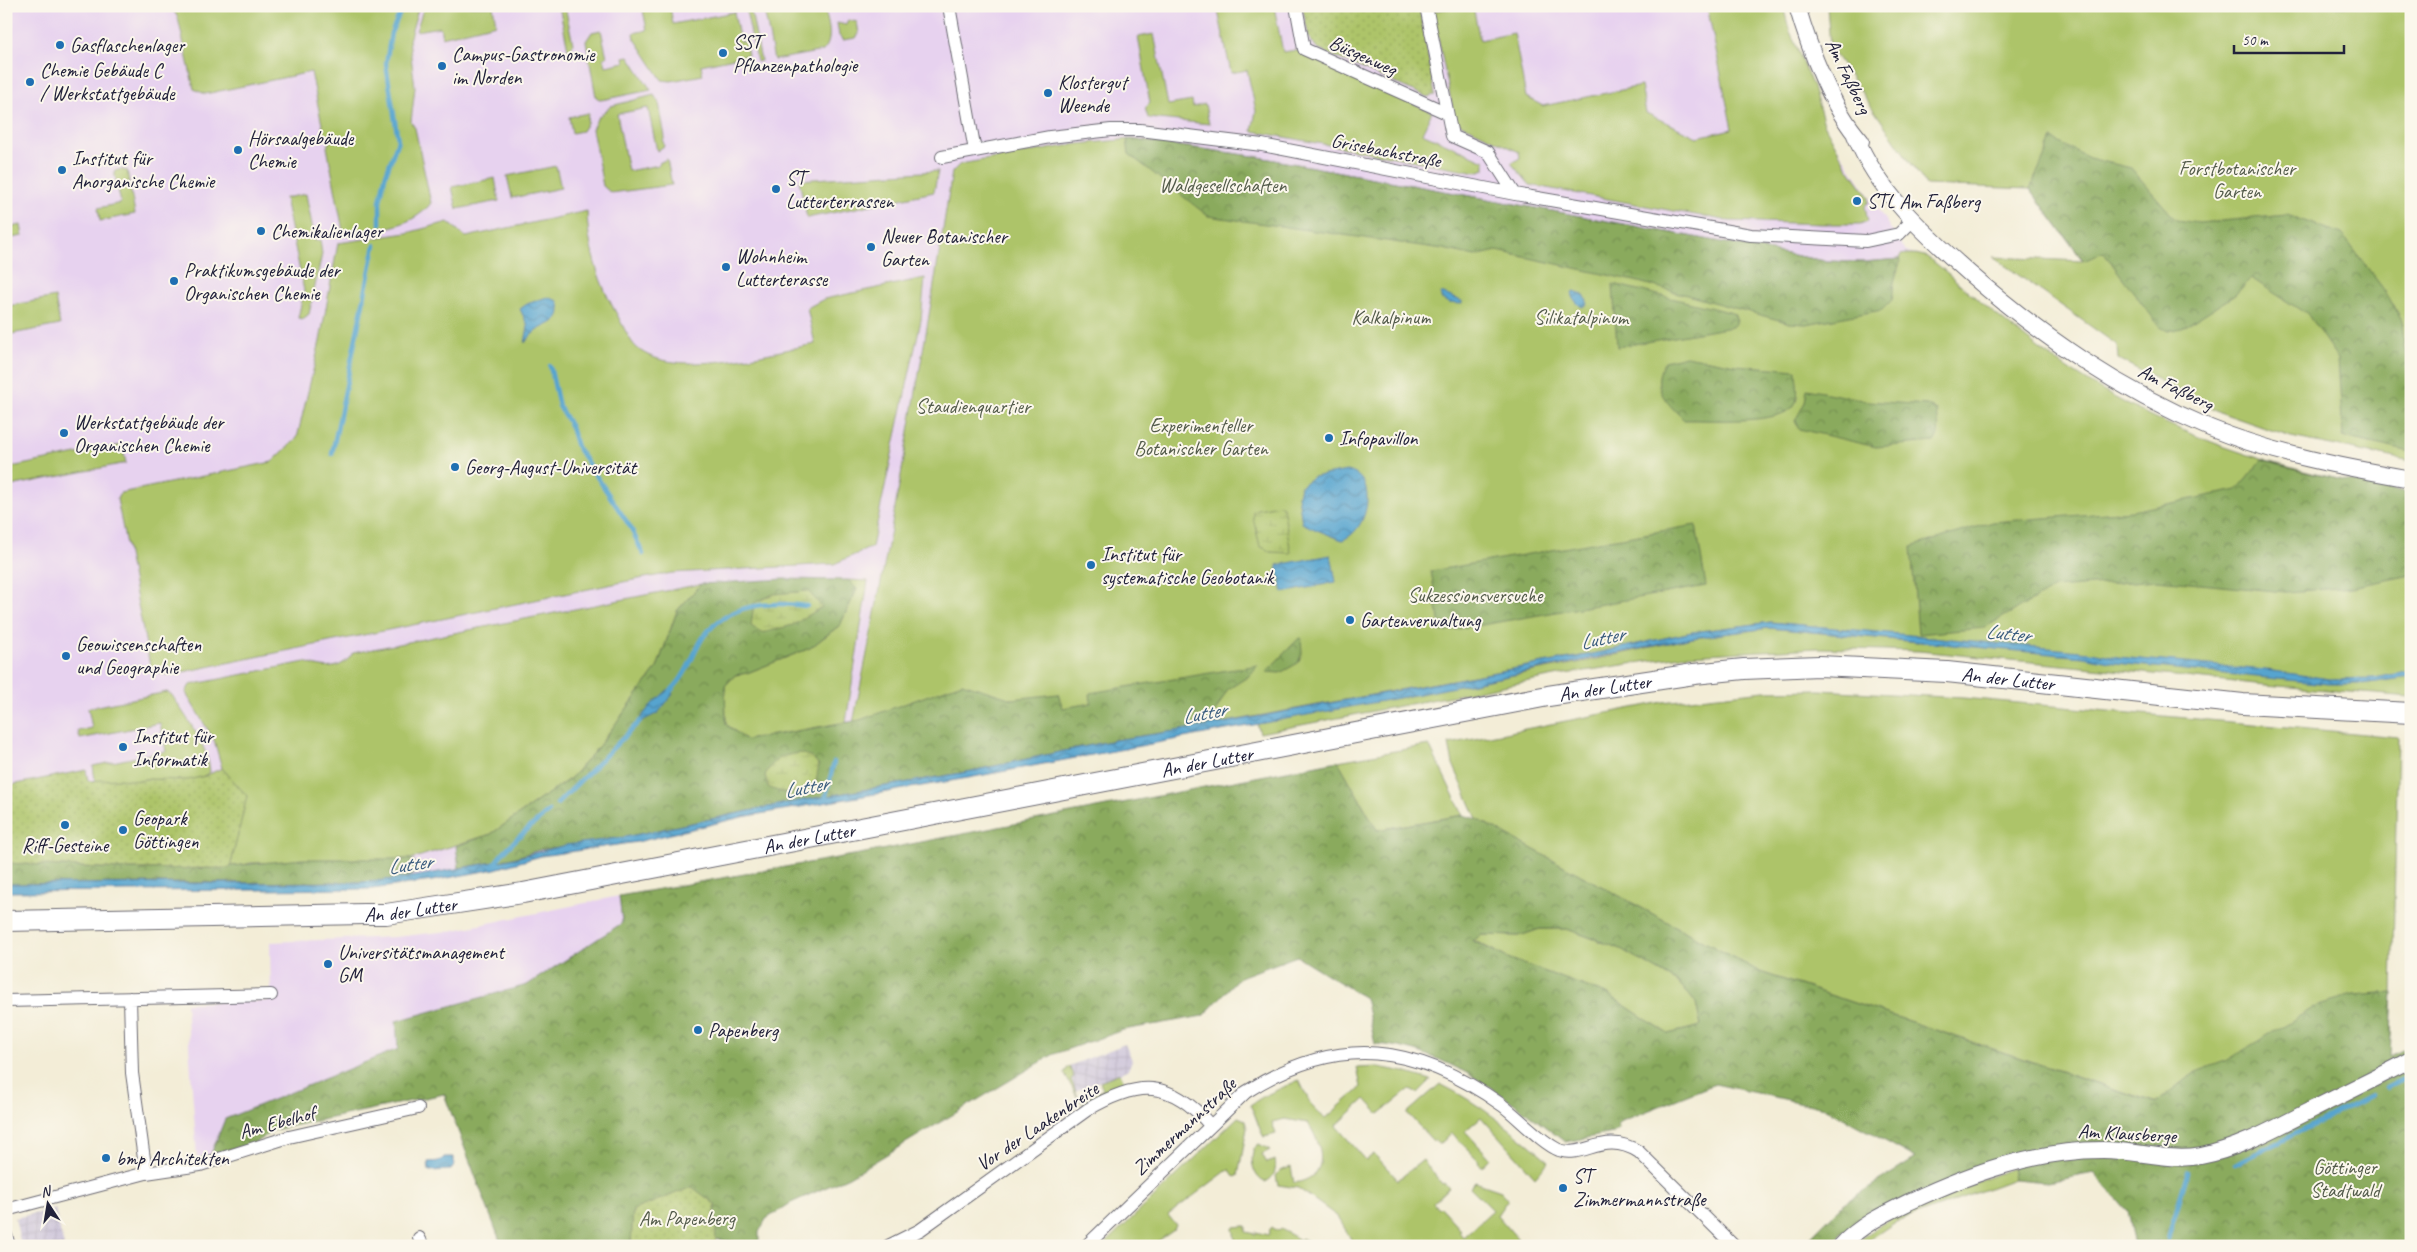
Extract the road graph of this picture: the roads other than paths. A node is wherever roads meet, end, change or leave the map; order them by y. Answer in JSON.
{"nodes":[{"id":1,"x":949,"y":6,"type":"edge"},
{"id":2,"x":1296,"y":6,"type":"edge"},
{"id":3,"x":1426,"y":6,"type":"edge"},
{"id":4,"x":1797,"y":6,"type":"edge"},
{"id":5,"x":1447,"y":114,"type":"junction"},
{"id":6,"x":974,"y":151,"type":"junction"},
{"id":7,"x":942,"y":157,"type":"dead end"},
{"id":8,"x":1515,"y":194,"type":"junction"},
{"id":9,"x":1915,"y":218,"type":"junction"},
{"id":10,"x":2411,"y":479,"type":"edge"},
{"id":11,"x":2411,"y":714,"type":"edge"},
{"id":12,"x":6,"y":920,"type":"edge"},
{"id":13,"x":271,"y":995,"type":"dead end"},
{"id":14,"x":130,"y":998,"type":"junction"},
{"id":15,"x":6,"y":1001,"type":"edge"},
{"id":16,"x":2411,"y":1060,"type":"edge"},
{"id":17,"x":418,"y":1108,"type":"dead end"},
{"id":18,"x":1210,"y":1125,"type":"junction"},
{"id":19,"x":146,"y":1173,"type":"junction"},
{"id":20,"x":6,"y":1210,"type":"edge"},
{"id":21,"x":6,"y":1235,"type":"edge"},
{"id":22,"x":8,"y":1246,"type":"edge"},
{"id":23,"x":888,"y":1246,"type":"edge"},
{"id":24,"x":1086,"y":1246,"type":"edge"},
{"id":25,"x":1734,"y":1246,"type":"edge"},
{"id":26,"x":1841,"y":1246,"type":"edge"}],
"edges":[{"from":1,"to":6,"type":"street"},
{"from":2,"to":5,"type":"street","name":"Büsgenweg"},
{"from":3,"to":5,"type":"street"},
{"from":4,"to":9,"type":"street","name":"Am Faßberg"},
{"from":5,"to":8,"type":"street"},
{"from":6,"to":7,"type":"street","name":"Grisebachstraße"},
{"from":6,"to":8,"type":"street","name":"Grisebachstraße"},
{"from":8,"to":9,"type":"street","name":"Grisebachstraße"},
{"from":9,"to":10,"type":"street","name":"Am Faßberg"},
{"from":11,"to":12,"type":"main road","name":"An der Lutter"},
{"from":13,"to":14,"type":"street"},
{"from":14,"to":15,"type":"street"},
{"from":14,"to":19,"type":"street"},
{"from":16,"to":26,"type":"street","name":"Am Klausberge"},
{"from":17,"to":19,"type":"street","name":"Am Ebelhof"},
{"from":18,"to":23,"type":"street","name":"Vor der Laakenbreite"},
{"from":18,"to":24,"type":"street","name":"Zimmermannstraße"},
{"from":18,"to":25,"type":"street","name":"Zimmermannstraße"},
{"from":19,"to":20,"type":"street","name":"Am Ebelhof"},
{"from":21,"to":22,"type":"street"}]}
